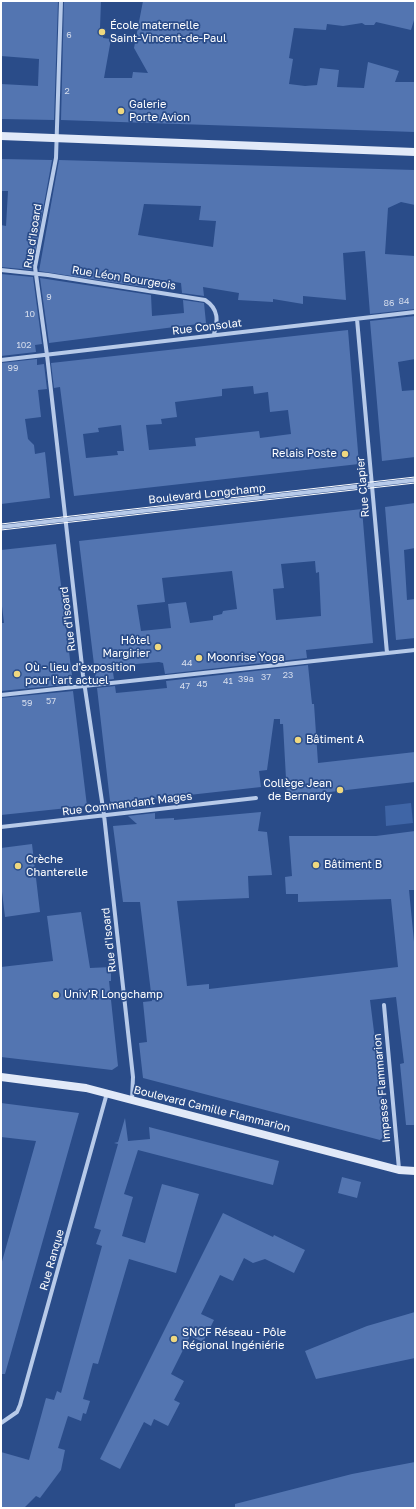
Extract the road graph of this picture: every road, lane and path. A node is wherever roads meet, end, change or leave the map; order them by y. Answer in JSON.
{"nodes":[{"id":1,"x":61,"y":1,"type":"edge"},
{"id":2,"x":1,"y":136,"type":"edge"},
{"id":3,"x":56,"y":137,"type":"junction"},
{"id":4,"x":415,"y":152,"type":"edge"},
{"id":5,"x":1,"y":270,"type":"edge"},
{"id":6,"x":35,"y":273,"type":"junction"},
{"id":7,"x":415,"y":312,"type":"edge"},
{"id":8,"x":357,"y":319,"type":"junction"},
{"id":9,"x":214,"y":334,"type":"junction"},
{"id":10,"x":47,"y":355,"type":"junction"},
{"id":11,"x":1,"y":360,"type":"edge"},
{"id":12,"x":415,"y":480,"type":"edge"},
{"id":13,"x":372,"y":485,"type":"junction"},
{"id":14,"x":65,"y":519,"type":"junction"},
{"id":15,"x":1,"y":527,"type":"edge"},
{"id":16,"x":415,"y":650,"type":"edge"},
{"id":17,"x":387,"y":653,"type":"junction"},
{"id":18,"x":86,"y":686,"type":"junction"},
{"id":19,"x":1,"y":695,"type":"edge"},
{"id":20,"x":256,"y":798,"type":"dead end"},
{"id":21,"x":104,"y":815,"type":"junction"},
{"id":22,"x":1,"y":827,"type":"edge"},
{"id":23,"x":384,"y":1005,"type":"dead end"},
{"id":24,"x":1,"y":1077,"type":"edge"},
{"id":25,"x":108,"y":1093,"type":"junction"},
{"id":26,"x":132,"y":1100,"type":"junction"},
{"id":27,"x":399,"y":1170,"type":"junction"},
{"id":28,"x":415,"y":1171,"type":"edge"},
{"id":29,"x":1,"y":1423,"type":"edge"}],
"edges":[{"from":1,"to":3,"type":"street","name":"Rue d'Isoard"},
{"from":2,"to":3,"type":"street"},
{"from":3,"to":4,"type":"street"},
{"from":3,"to":6,"type":"street","name":"Rue d'Isoard"},
{"from":5,"to":6,"type":"street","name":"Rue Léon Bourgeois"},
{"from":6,"to":9,"type":"street","name":"Rue Léon Bourgeois"},
{"from":6,"to":10,"type":"street","name":"Rue d'Isoard"},
{"from":7,"to":8,"type":"street","name":"Rue Consolat"},
{"from":8,"to":9,"type":"street","name":"Rue Consolat"},
{"from":8,"to":13,"type":"street","name":"Rue Clapier"},
{"from":9,"to":10,"type":"street","name":"Rue Consolat"},
{"from":10,"to":11,"type":"street","name":"Rue Consolat"},
{"from":10,"to":14,"type":"street","name":"Rue d'Isoard"},
{"from":12,"to":13,"type":"street","name":"Boulevard Longchamp"},
{"from":13,"to":14,"type":"street","name":"Boulevard Longchamp"},
{"from":13,"to":17,"type":"street","name":"Rue Clapier"},
{"from":14,"to":15,"type":"street","name":"Boulevard Longchamp"},
{"from":14,"to":18,"type":"street","name":"Rue d'Isoard"},
{"from":16,"to":17,"type":"street"},
{"from":17,"to":18,"type":"street"},
{"from":18,"to":19,"type":"street"},
{"from":18,"to":21,"type":"street","name":"Rue d'Isoard"},
{"from":20,"to":21,"type":"street","name":"Rue Commandant Mages"},
{"from":21,"to":22,"type":"street","name":"Rue Commandant Mages"},
{"from":21,"to":26,"type":"street","name":"Rue d'Isoard"},
{"from":23,"to":27,"type":"street","name":"Impasse Flammarion"},
{"from":24,"to":25,"type":"street","name":"Boulevard Camille Flammarion"},
{"from":25,"to":26,"type":"street","name":"Boulevard Camille Flammarion"},
{"from":25,"to":29,"type":"street","name":"Rue Ranque"},
{"from":26,"to":27,"type":"street","name":"Boulevard Camille Flammarion"},
{"from":27,"to":28,"type":"street","name":"Boulevard Camille Flammarion"}]}
